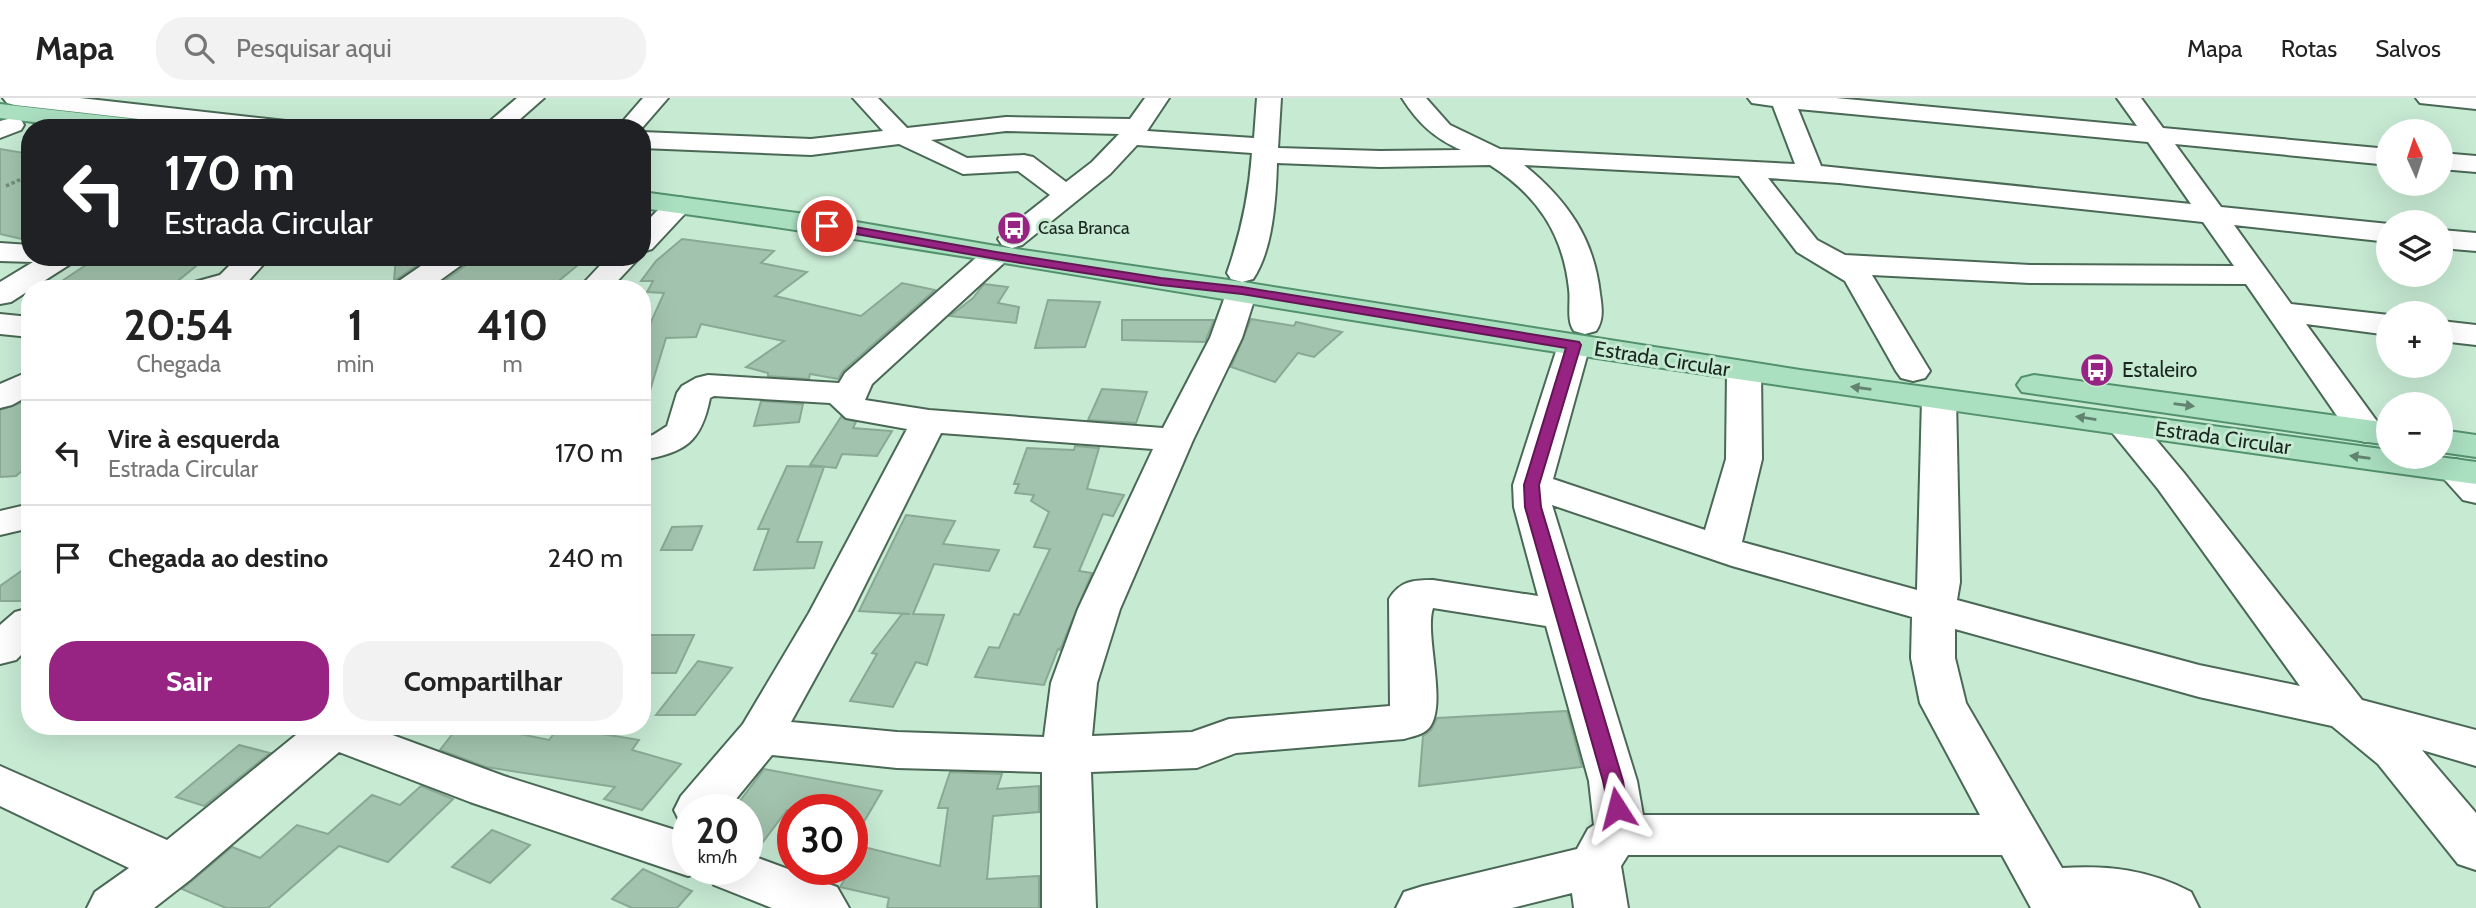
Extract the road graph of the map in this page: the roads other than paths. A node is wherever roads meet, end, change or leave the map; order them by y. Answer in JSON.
{"nodes":[{"id":1,"x":162,"y":98,"type":"edge"},
{"id":2,"x":532,"y":98,"type":"edge"},
{"id":3,"x":656,"y":98,"type":"edge"},
{"id":4,"x":865,"y":98,"type":"edge"},
{"id":5,"x":1157,"y":98,"type":"edge"},
{"id":6,"x":1269,"y":98,"type":"edge"},
{"id":7,"x":1414,"y":98,"type":"edge"},
{"id":8,"x":2129,"y":98,"type":"edge"},
{"id":9,"x":2428,"y":98,"type":"edge"},
{"id":10,"x":2471,"y":98,"type":"edge"},
{"id":11,"x":46,"y":99,"type":"edge"},
{"id":12,"x":1779,"y":99,"type":"edge"},
{"id":13,"x":2476,"y":102,"type":"edge"},
{"id":14,"x":260,"y":105,"type":"dead end"},
{"id":15,"x":7,"y":117,"type":"edge"},
{"id":16,"x":98,"y":119,"type":"edge"},
{"id":17,"x":139,"y":119,"type":"edge"},
{"id":18,"x":145,"y":119,"type":"edge"},
{"id":19,"x":234,"y":119,"type":"edge"},
{"id":20,"x":505,"y":119,"type":"edge"},
{"id":21,"x":637,"y":119,"type":"edge"},
{"id":22,"x":1133,"y":132,"type":"junction"},
{"id":23,"x":900,"y":135,"type":"junction"},
{"id":24,"x":2155,"y":135,"type":"junction"},
{"id":25,"x":651,"y":141,"type":"edge"},
{"id":26,"x":1267,"y":150,"type":"junction"},
{"id":27,"x":2376,"y":155,"type":"edge"},
{"id":28,"x":1495,"y":157,"type":"junction"},
{"id":29,"x":2454,"y":162,"type":"edge"},
{"id":30,"x":2476,"y":164,"type":"edge"},
{"id":31,"x":1746,"y":169,"type":"junction"},
{"id":32,"x":1811,"y":173,"type":"junction"},
{"id":33,"x":651,"y":188,"type":"edge"},
{"id":34,"x":1066,"y":194,"type":"junction"},
{"id":35,"x":651,"y":201,"type":"edge"},
{"id":36,"x":679,"y":205,"type":"junction"},
{"id":37,"x":2213,"y":214,"type":"junction"},
{"id":38,"x":2376,"y":232,"type":"edge"},
{"id":39,"x":651,"y":234,"type":"edge"},
{"id":40,"x":2453,"y":240,"type":"edge"},
{"id":41,"x":2476,"y":242,"type":"edge"},
{"id":42,"x":1004,"y":247,"type":"junction"},
{"id":43,"x":0,"y":252,"type":"edge"},
{"id":44,"x":21,"y":253,"type":"edge"},
{"id":45,"x":1836,"y":264,"type":"junction"},
{"id":46,"x":47,"y":266,"type":"edge"},
{"id":47,"x":246,"y":266,"type":"edge"},
{"id":48,"x":441,"y":266,"type":"edge"},
{"id":49,"x":616,"y":266,"type":"edge"},
{"id":50,"x":2256,"y":275,"type":"junction"},
{"id":51,"x":24,"y":280,"type":"edge"},
{"id":52,"x":233,"y":280,"type":"edge"},
{"id":53,"x":420,"y":280,"type":"edge"},
{"id":54,"x":602,"y":280,"type":"edge"},
{"id":55,"x":21,"y":282,"type":"edge"},
{"id":56,"x":1242,"y":282,"type":"junction"},
{"id":57,"x":0,"y":295,"type":"edge"},
{"id":58,"x":2282,"y":312,"type":"junction"},
{"id":59,"x":2376,"y":323,"type":"edge"},
{"id":60,"x":0,"y":324,"type":"edge"},
{"id":61,"x":21,"y":326,"type":"edge"},
{"id":62,"x":2453,"y":332,"type":"edge"},
{"id":63,"x":1580,"y":334,"type":"junction"},
{"id":64,"x":2476,"y":335,"type":"edge"},
{"id":65,"x":1744,"y":372,"type":"junction"},
{"id":66,"x":1926,"y":385,"type":"junction"},
{"id":67,"x":21,"y":386,"type":"edge"},
{"id":68,"x":850,"y":394,"type":"junction"},
{"id":69,"x":0,"y":398,"type":"edge"},
{"id":70,"x":929,"y":421,"type":"junction"},
{"id":71,"x":2124,"y":425,"type":"junction"},
{"id":72,"x":2376,"y":430,"type":"edge"},
{"id":73,"x":2376,"y":432,"type":"edge"},
{"id":74,"x":1175,"y":440,"type":"junction"},
{"id":75,"x":651,"y":447,"type":"edge"},
{"id":76,"x":2465,"y":464,"type":"edge"},
{"id":77,"x":1532,"y":485,"type":"junction"},
{"id":78,"x":21,"y":518,"type":"edge"},
{"id":79,"x":0,"y":523,"type":"edge"},
{"id":80,"x":1720,"y":548,"type":"junction"},
{"id":81,"x":1934,"y":608,"type":"junction"},
{"id":82,"x":1567,"y":615,"type":"junction"},
{"id":83,"x":2346,"y":712,"type":"junction"},
{"id":84,"x":330,"y":735,"type":"edge"},
{"id":85,"x":352,"y":735,"type":"edge"},
{"id":86,"x":760,"y":736,"type":"junction"},
{"id":87,"x":2476,"y":748,"type":"edge"},
{"id":88,"x":1066,"y":755,"type":"junction"},
{"id":89,"x":0,"y":785,"type":"edge"},
{"id":90,"x":712,"y":794,"type":"edge"},
{"id":91,"x":2018,"y":835,"type":"junction"},
{"id":92,"x":672,"y":840,"type":"edge"},
{"id":93,"x":2476,"y":849,"type":"edge"},
{"id":94,"x":172,"y":865,"type":"junction"},
{"id":95,"x":1605,"y":870,"type":"edge"},
{"id":96,"x":763,"y":882,"type":"edge"},
{"id":97,"x":2053,"y":899,"type":"edge"},
{"id":98,"x":114,"y":908,"type":"edge"},
{"id":99,"x":822,"y":908,"type":"edge"},
{"id":100,"x":1069,"y":908,"type":"edge"},
{"id":101,"x":1423,"y":908,"type":"edge"},
{"id":102,"x":2172,"y":908,"type":"edge"}],
"edges":[{"from":1,"to":18,"type":"street"},
{"from":2,"to":20,"type":"street"},
{"from":3,"to":21,"type":"street"},
{"from":4,"to":23,"type":"street"},
{"from":5,"to":22,"type":"street"},
{"from":6,"to":26,"type":"street"},
{"from":7,"to":28,"type":"street"},
{"from":8,"to":24,"type":"street"},
{"from":9,"to":13,"type":"street"},
{"from":10,"to":13,"type":"street"},
{"from":11,"to":15,"type":"street"},
{"from":11,"to":17,"type":"street"},
{"from":12,"to":24,"type":"street"},
{"from":12,"to":32,"type":"street"},
{"from":14,"to":19,"type":"street"},
{"from":15,"to":16,"type":"main road"},
{"from":22,"to":23,"type":"street"},
{"from":22,"to":26,"type":"street"},
{"from":22,"to":34,"type":"street"},
{"from":23,"to":25,"type":"street"},
{"from":23,"to":34,"type":"street"},
{"from":24,"to":27,"type":"street"},
{"from":24,"to":37,"type":"street"},
{"from":26,"to":28,"type":"street"},
{"from":26,"to":56,"type":"street"},
{"from":28,"to":31,"type":"street"},
{"from":28,"to":63,"type":"street"},
{"from":29,"to":30,"type":"street"},
{"from":31,"to":32,"type":"street"},
{"from":31,"to":45,"type":"street"},
{"from":32,"to":37,"type":"street"},
{"from":33,"to":42,"type":"main road"},
{"from":34,"to":42,"type":"street"},
{"from":35,"to":36,"type":"main road","name":"Estrada Circular"},
{"from":36,"to":39,"type":"street"},
{"from":36,"to":42,"type":"main road","name":"Estrada Circular"},
{"from":37,"to":38,"type":"street"},
{"from":37,"to":50,"type":"street"},
{"from":40,"to":41,"type":"street"},
{"from":42,"to":56,"type":"main road","name":"Estrada Circular"},
{"from":42,"to":68,"type":"street"},
{"from":43,"to":44,"type":"street"},
{"from":45,"to":50,"type":"street"},
{"from":45,"to":66,"type":"street"},
{"from":46,"to":51,"type":"street"},
{"from":47,"to":52,"type":"street"},
{"from":48,"to":53,"type":"street"},
{"from":49,"to":54,"type":"street"},
{"from":50,"to":58,"type":"street"},
{"from":55,"to":57,"type":"street"},
{"from":56,"to":63,"type":"main road","name":"Estrada Circular"},
{"from":56,"to":74,"type":"street"},
{"from":58,"to":59,"type":"street"},
{"from":58,"to":72,"type":"street"},
{"from":60,"to":61,"type":"street"},
{"from":62,"to":64,"type":"street"},
{"from":63,"to":65,"type":"main road","name":"Estrada Circular"},
{"from":63,"to":66,"type":"main road"},
{"from":63,"to":77,"type":"street"},
{"from":66,"to":65,"type":"main road","name":"Estrada Circular","one_way":true},
{"from":65,"to":80,"type":"street"},
{"from":71,"to":66,"type":"main road","name":"Estrada Circular","one_way":true},
{"from":66,"to":73,"type":"main road","one_way":true},
{"from":66,"to":81,"type":"street"},
{"from":67,"to":69,"type":"street"},
{"from":68,"to":70,"type":"street"},
{"from":68,"to":75,"type":"street"},
{"from":70,"to":74,"type":"street"},
{"from":70,"to":86,"type":"street"},
{"from":76,"to":71,"type":"main road","name":"Estrada Circular","one_way":true},
{"from":71,"to":83,"type":"street"},
{"from":74,"to":88,"type":"street"},
{"from":77,"to":80,"type":"street"},
{"from":77,"to":82,"type":"street"},
{"from":78,"to":79,"type":"street"},
{"from":80,"to":81,"type":"street"},
{"from":81,"to":83,"type":"street"},
{"from":81,"to":91,"type":"street"},
{"from":82,"to":88,"type":"street"},
{"from":82,"to":95,"type":"street"},
{"from":83,"to":87,"type":"street"},
{"from":83,"to":93,"type":"street"},
{"from":84,"to":94,"type":"street"},
{"from":85,"to":92,"type":"street"},
{"from":86,"to":88,"type":"street"},
{"from":86,"to":90,"type":"street"},
{"from":88,"to":100,"type":"street"},
{"from":89,"to":94,"type":"street"},
{"from":91,"to":95,"type":"street"},
{"from":91,"to":97,"type":"street"},
{"from":94,"to":98,"type":"street"},
{"from":95,"to":101,"type":"street"},
{"from":96,"to":99,"type":"street"},
{"from":97,"to":102,"type":"street"}]}
